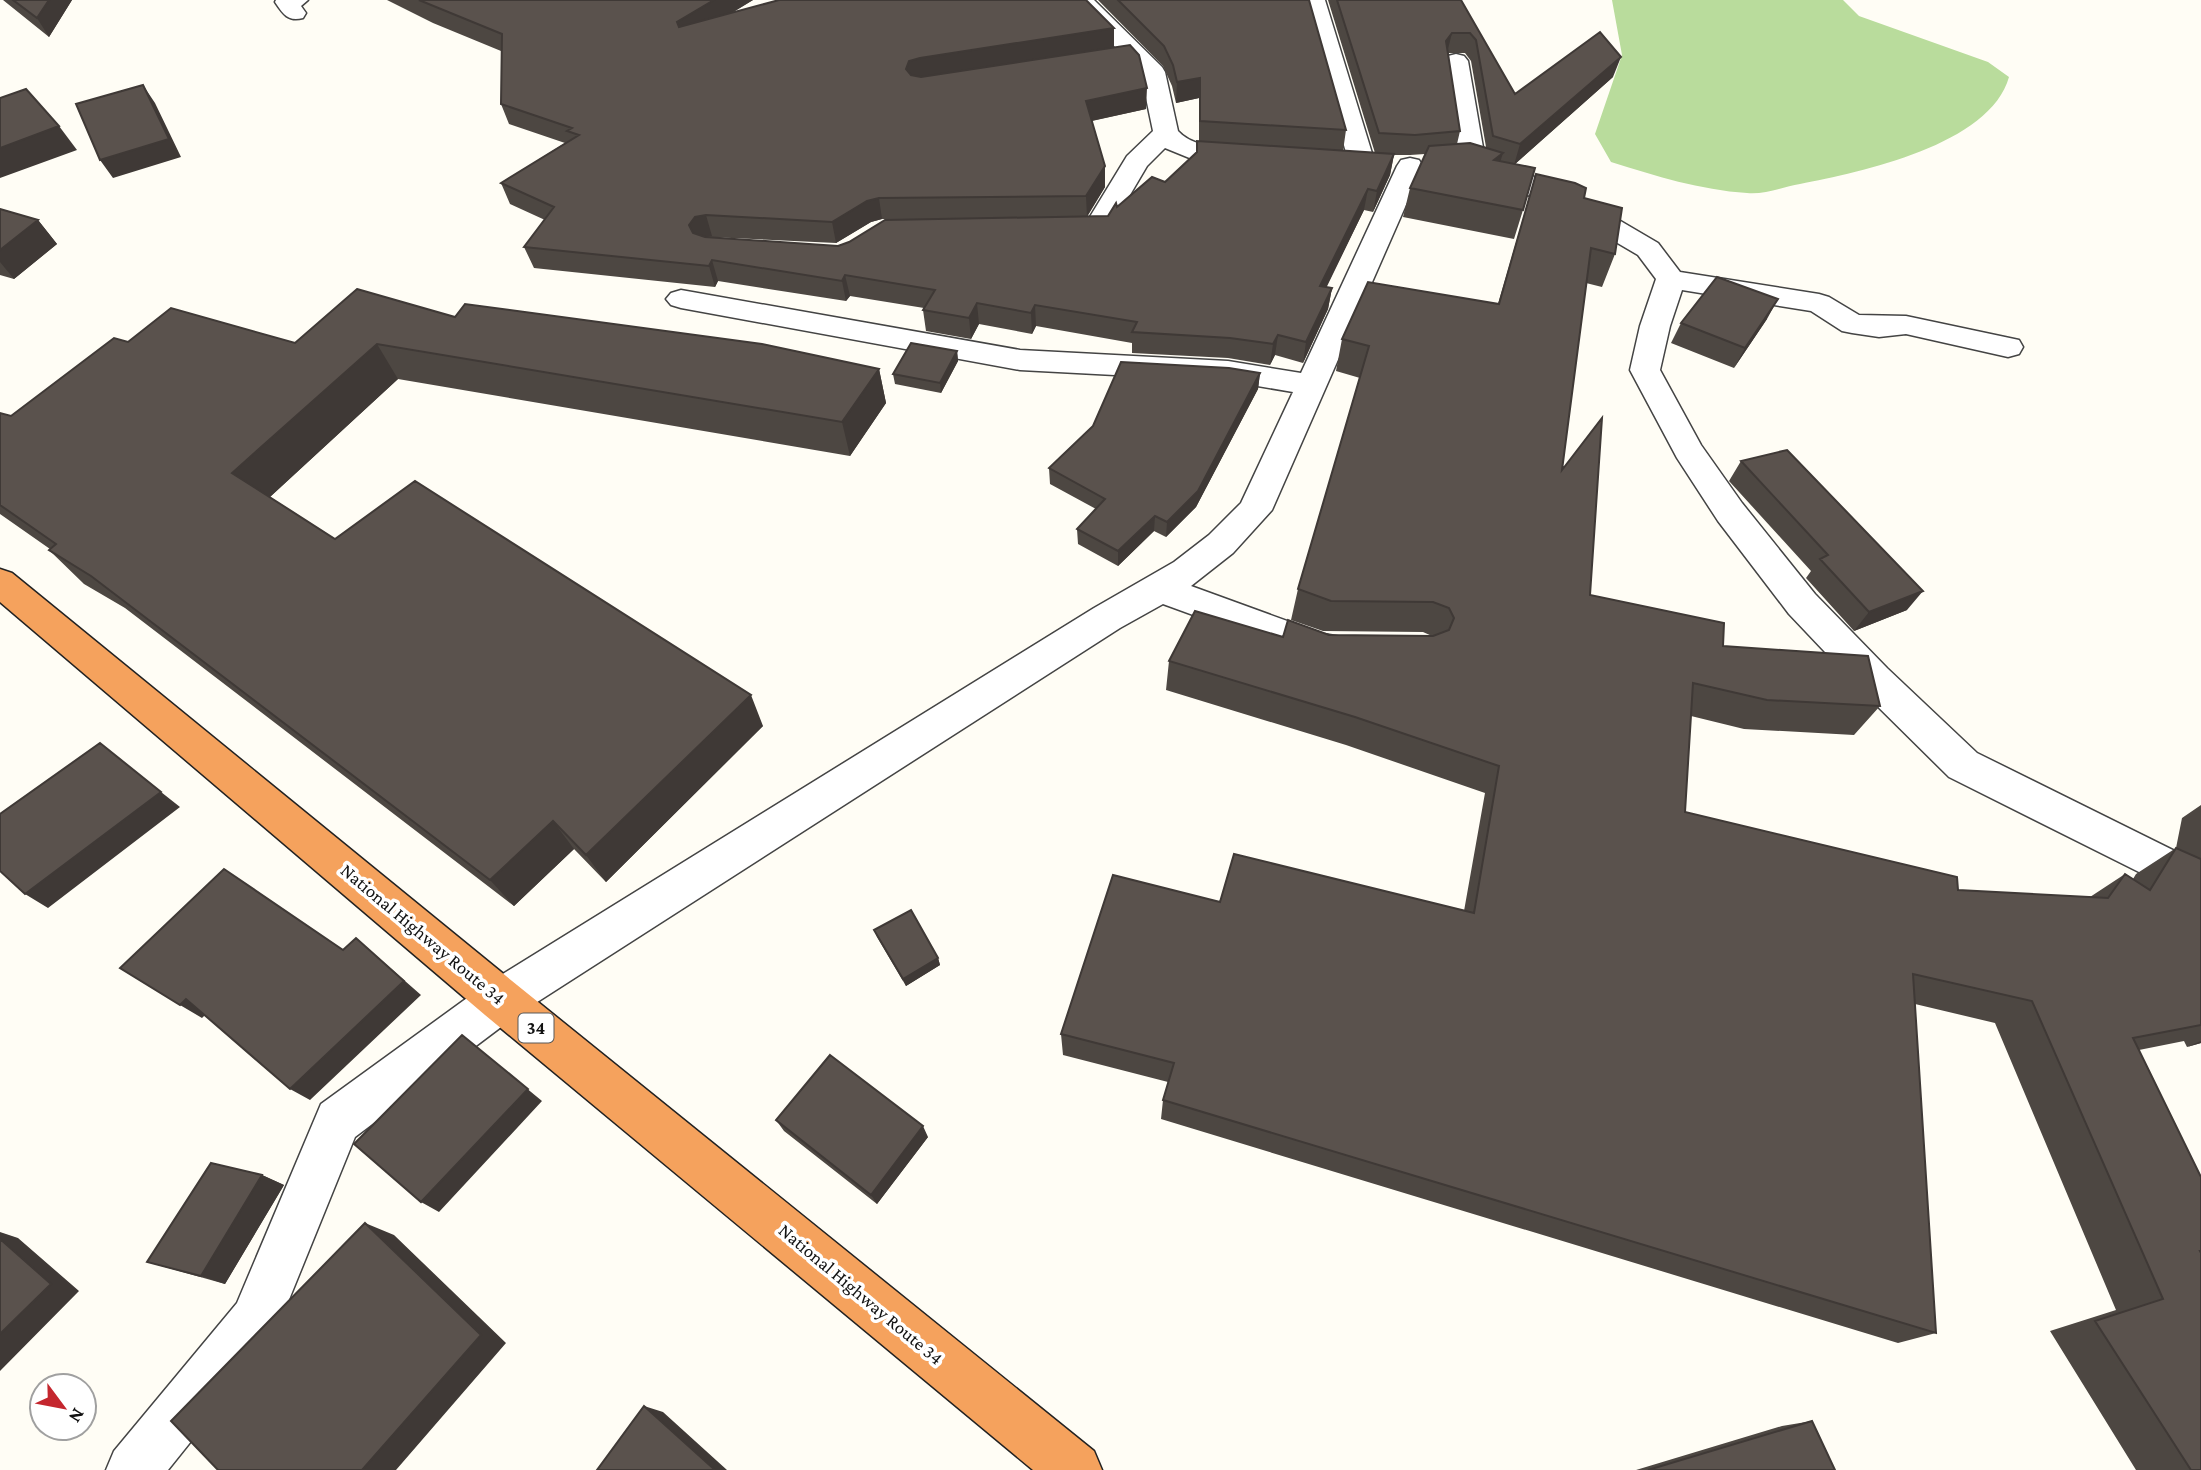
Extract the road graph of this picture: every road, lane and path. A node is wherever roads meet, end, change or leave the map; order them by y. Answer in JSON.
{"nodes":[{"id":1,"x":1081,"y":0,"type":"edge"},
{"id":2,"x":1314,"y":0,"type":"edge"},
{"id":3,"x":1135,"y":55,"type":"junction"},
{"id":4,"x":1109,"y":59,"type":"edge"},
{"id":5,"x":1456,"y":61,"type":"edge"},
{"id":6,"x":1166,"y":133,"type":"junction"},
{"id":7,"x":1270,"y":156,"type":"edge"},
{"id":8,"x":1336,"y":161,"type":"edge"},
{"id":9,"x":1362,"y":163,"type":"junction"},
{"id":10,"x":1473,"y":164,"type":"junction"},
{"id":11,"x":1410,"y":166,"type":"junction"},
{"id":12,"x":1030,"y":229,"type":"edge"},
{"id":13,"x":1671,"y":279,"type":"junction"},
{"id":14,"x":681,"y":299,"type":"dead end"},
{"id":15,"x":2008,"y":347,"type":"dead end"},
{"id":16,"x":1313,"y":385,"type":"junction"},
{"id":17,"x":0,"y":582,"type":"edge"},
{"id":18,"x":1162,"y":590,"type":"junction"},
{"id":19,"x":1372,"y":648,"type":"edge"},
{"id":20,"x":2201,"y":884,"type":"edge"},
{"id":21,"x":502,"y":1000,"type":"junction"},
{"id":22,"x":133,"y":1470,"type":"edge"},
{"id":23,"x":1075,"y":1470,"type":"edge"}],
"edges":[{"from":1,"to":3,"type":"street"},
{"from":2,"to":9,"type":"street"},
{"from":3,"to":4,"type":"street"},
{"from":3,"to":6,"type":"street"},
{"from":5,"to":10,"type":"street"},
{"from":6,"to":7,"type":"street"},
{"from":6,"to":12,"type":"street"},
{"from":8,"to":9,"type":"street"},
{"from":9,"to":11,"type":"street"},
{"from":10,"to":11,"type":"street"},
{"from":10,"to":13,"type":"street"},
{"from":11,"to":16,"type":"street"},
{"from":13,"to":15,"type":"street"},
{"from":13,"to":20,"type":"street"},
{"from":14,"to":16,"type":"street"},
{"from":16,"to":18,"type":"street"},
{"from":17,"to":21,"type":"highway","name":"National Highway Route 34","number":"34"},
{"from":18,"to":19,"type":"street"},
{"from":18,"to":21,"type":"street"},
{"from":21,"to":22,"type":"street"},
{"from":21,"to":23,"type":"highway","name":"National Highway Route 34","number":"34"}]}
